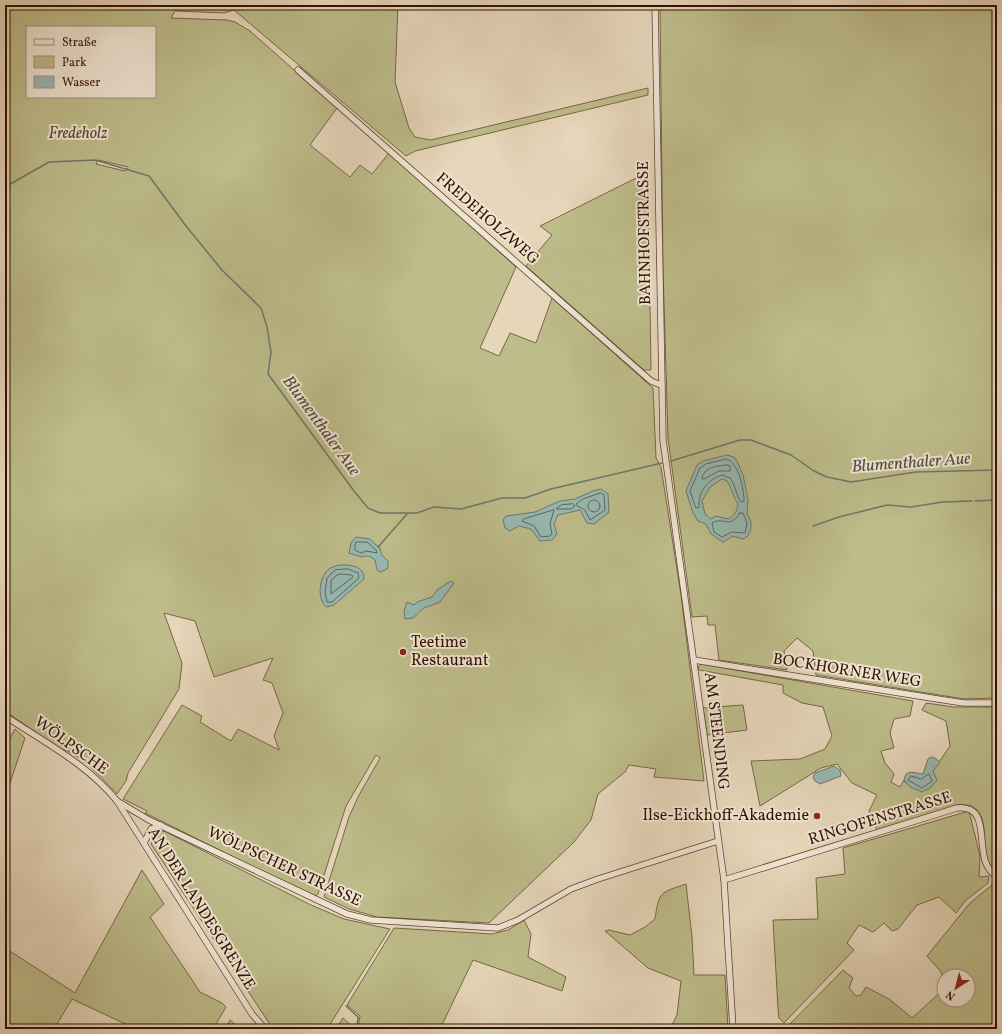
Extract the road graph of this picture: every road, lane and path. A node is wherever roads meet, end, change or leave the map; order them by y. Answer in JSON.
{"nodes":[{"id":1,"x":655,"y":5,"type":"edge"},
{"id":2,"x":298,"y":70,"type":"dead end"},
{"id":3,"x":661,"y":385,"type":"junction"},
{"id":4,"x":665,"y":461,"type":"joint"},
{"id":5,"x":694,"y":660,"type":"junction"},
{"id":6,"x":997,"y":703,"type":"edge"},
{"id":7,"x":5,"y":716,"type":"edge"},
{"id":8,"x":117,"y":801,"type":"junction"},
{"id":9,"x":161,"y":824,"type":"junction"},
{"id":10,"x":718,"y":841,"type":"junction"},
{"id":11,"x":144,"y":843,"type":"junction"},
{"id":12,"x":997,"y":876,"type":"edge"},
{"id":13,"x":724,"y":880,"type":"junction"},
{"id":14,"x":265,"y":1029,"type":"edge"},
{"id":15,"x":733,"y":1029,"type":"edge"}],
"edges":[{"from":1,"to":3,"type":"street","name":"BAHNHOFSTRASSE"},
{"from":2,"to":3,"type":"street","name":"FREDEHOLZWEG"},
{"from":3,"to":4,"type":"street","name":"BAHNHOFSTRASSE"},
{"from":4,"to":5,"type":"street","name":"AM STEENDING"},
{"from":5,"to":6,"type":"street","name":"BOCKHORNER WEG"},
{"from":5,"to":10,"type":"street","name":"AM STEENDING"},
{"from":7,"to":8,"type":"street","name":"WÖLPSCHE"},
{"from":8,"to":9,"type":"street","name":"WÖLPSCHER STRASSE"},
{"from":8,"to":11,"type":"street","name":"AN DER LANDESGRENZE"},
{"from":9,"to":10,"type":"street","name":"WÖLPSCHER STRASSE"},
{"from":9,"to":11,"type":"street"},
{"from":10,"to":13,"type":"street","name":"AM STEENDING"},
{"from":11,"to":14,"type":"street","name":"AN DER LANDESGRENZE"},
{"from":12,"to":13,"type":"street","name":"RINGOFENSTRASSE"},
{"from":13,"to":15,"type":"street","name":"AM STEENDING"}]}
